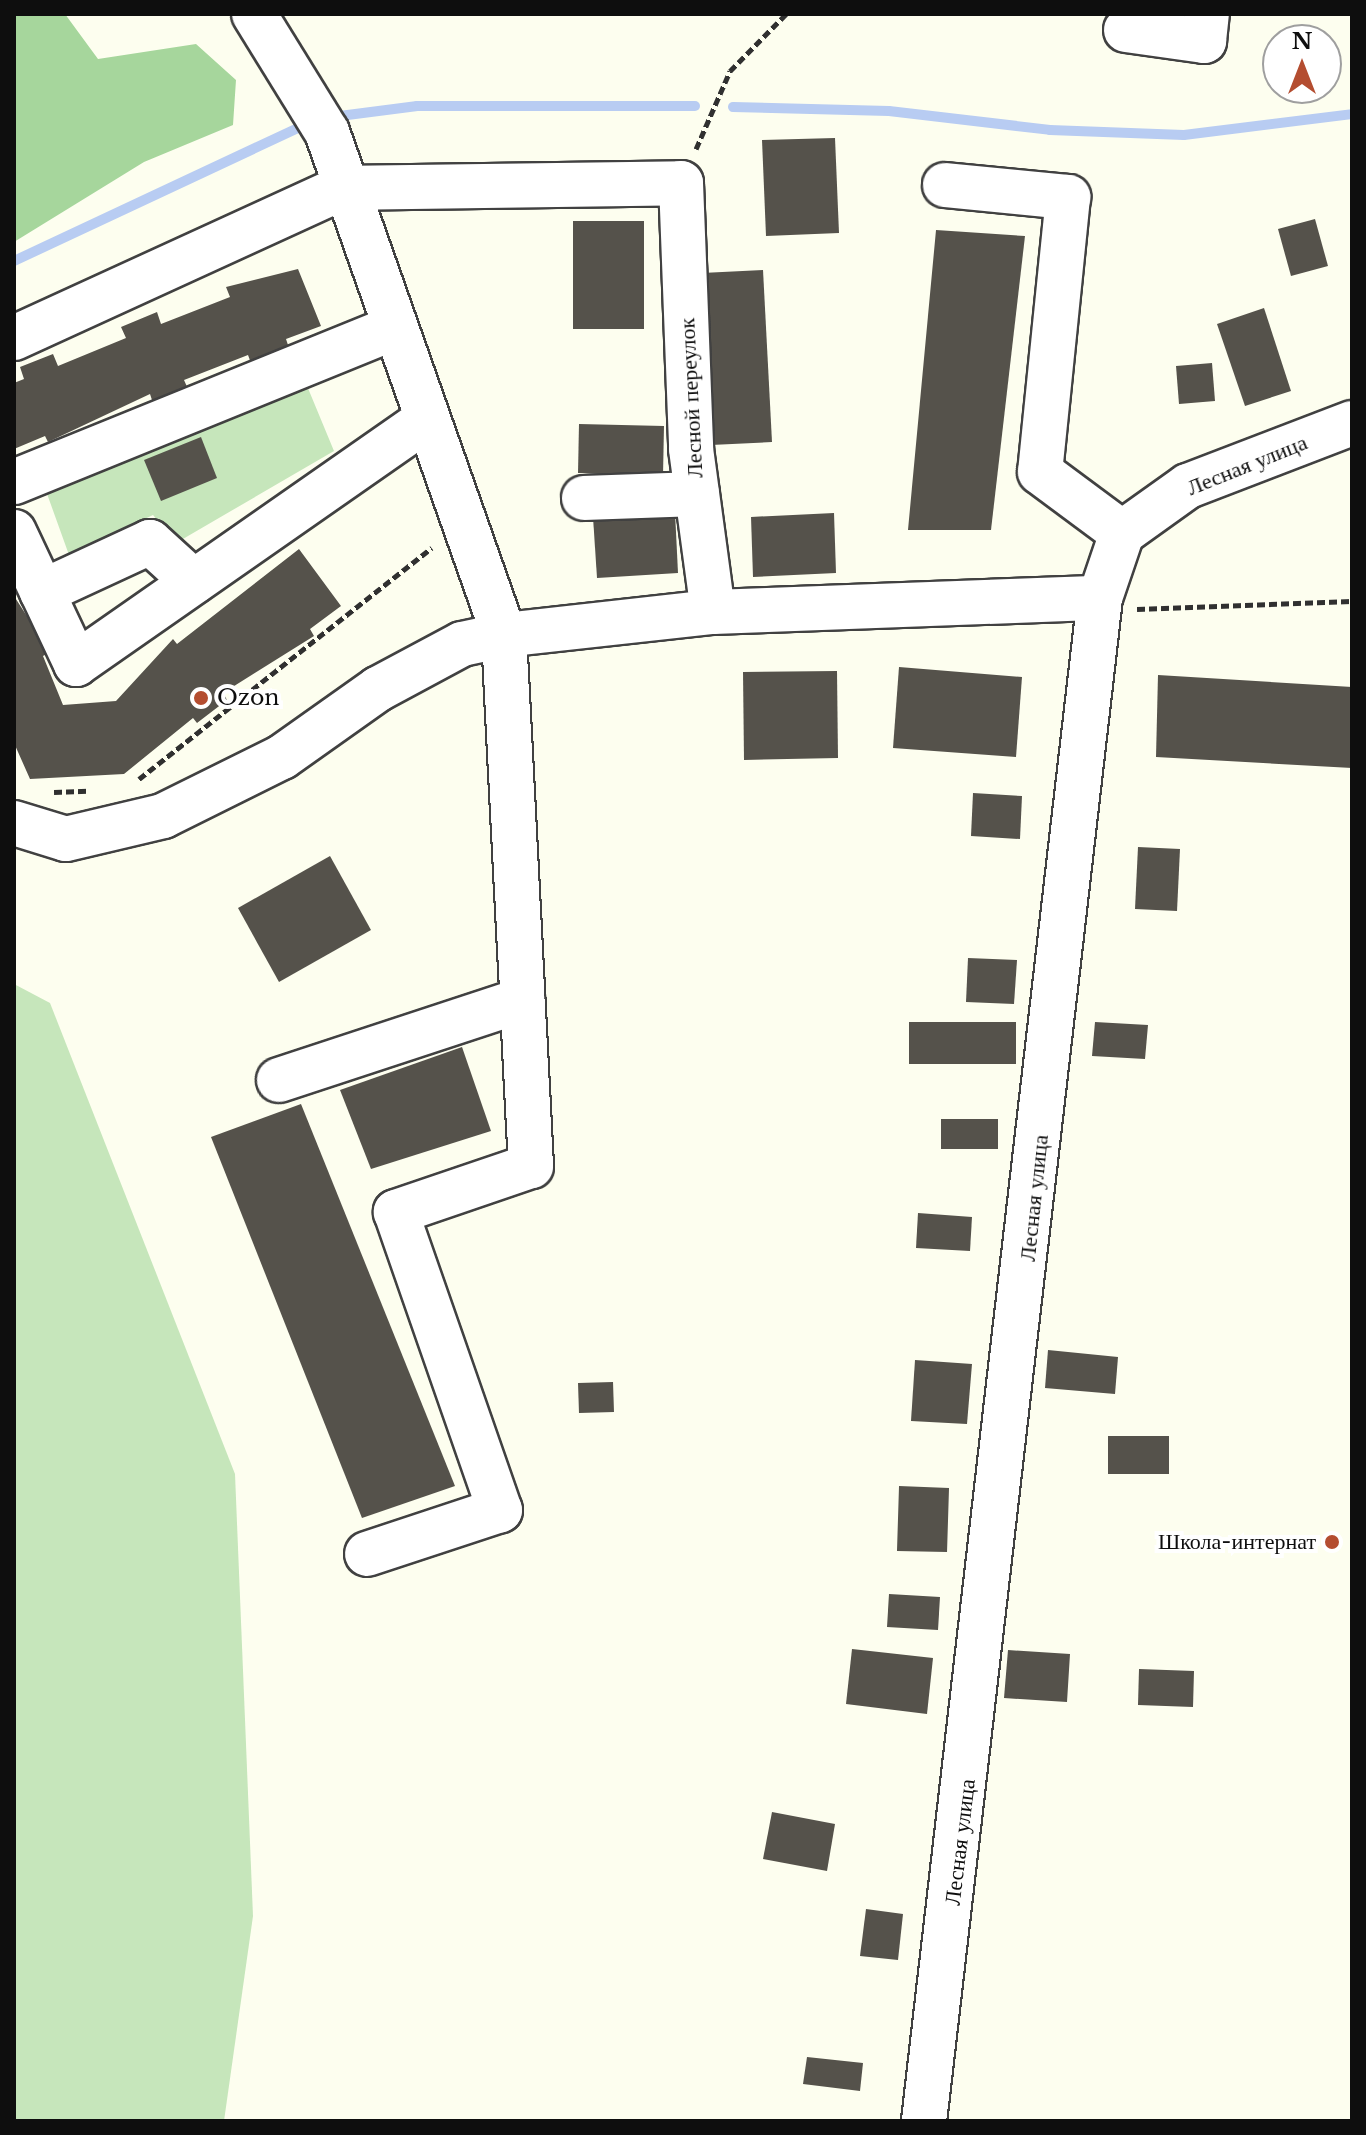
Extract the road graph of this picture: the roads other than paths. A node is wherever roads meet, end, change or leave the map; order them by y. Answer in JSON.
{"nodes":[{"id":1,"x":254,"y":14,"type":"edge"},
{"id":2,"x":1207,"y":14,"type":"edge"},
{"id":3,"x":1126,"y":30,"type":"dead end"},
{"id":4,"x":945,"y":185,"type":"dead end"},
{"id":5,"x":342,"y":188,"type":"junction"},
{"id":6,"x":391,"y":329,"type":"junction"},
{"id":7,"x":14,"y":338,"type":"edge"},
{"id":8,"x":423,"y":422,"type":"junction"},
{"id":9,"x":1352,"y":423,"type":"edge"},
{"id":10,"x":14,"y":482,"type":"edge"},
{"id":11,"x":697,"y":494,"type":"junction"},
{"id":12,"x":584,"y":498,"type":"dead end"},
{"id":13,"x":14,"y":532,"type":"edge"},
{"id":14,"x":1122,"y":533,"type":"junction"},
{"id":15,"x":194,"y":582,"type":"junction"},
{"id":16,"x":42,"y":592,"type":"junction"},
{"id":17,"x":713,"y":612,"type":"junction"},
{"id":18,"x":1099,"y":613,"type":"junction"},
{"id":19,"x":504,"y":635,"type":"junction"},
{"id":20,"x":14,"y":823,"type":"edge"},
{"id":21,"x":522,"y":1000,"type":"junction"},
{"id":22,"x":279,"y":1080,"type":"dead end"},
{"id":23,"x":367,"y":1554,"type":"dead end"},
{"id":24,"x":924,"y":2121,"type":"edge"}],
"edges":[{"from":1,"to":5,"type":"street"},
{"from":2,"to":3,"type":"street"},
{"from":4,"to":14,"type":"street"},
{"from":5,"to":6,"type":"street"},
{"from":5,"to":7,"type":"street"},
{"from":5,"to":11,"type":"street","name":"Лесной переулок"},
{"from":6,"to":8,"type":"street"},
{"from":6,"to":10,"type":"street"},
{"from":8,"to":15,"type":"street"},
{"from":8,"to":19,"type":"street"},
{"from":9,"to":14,"type":"street","name":"Лесная улица"},
{"from":11,"to":12,"type":"street"},
{"from":11,"to":17,"type":"street","name":"Лесной переулок"},
{"from":13,"to":16,"type":"street"},
{"from":14,"to":18,"type":"street","name":"Лесная улица"},
{"from":15,"to":16,"type":"street"},
{"from":15,"to":16,"type":"street"},
{"from":17,"to":18,"type":"street"},
{"from":17,"to":19,"type":"street"},
{"from":18,"to":24,"type":"street","name":"Лесная улица"},
{"from":19,"to":20,"type":"street"},
{"from":19,"to":21,"type":"street"},
{"from":21,"to":22,"type":"street"},
{"from":21,"to":23,"type":"street"}]}
